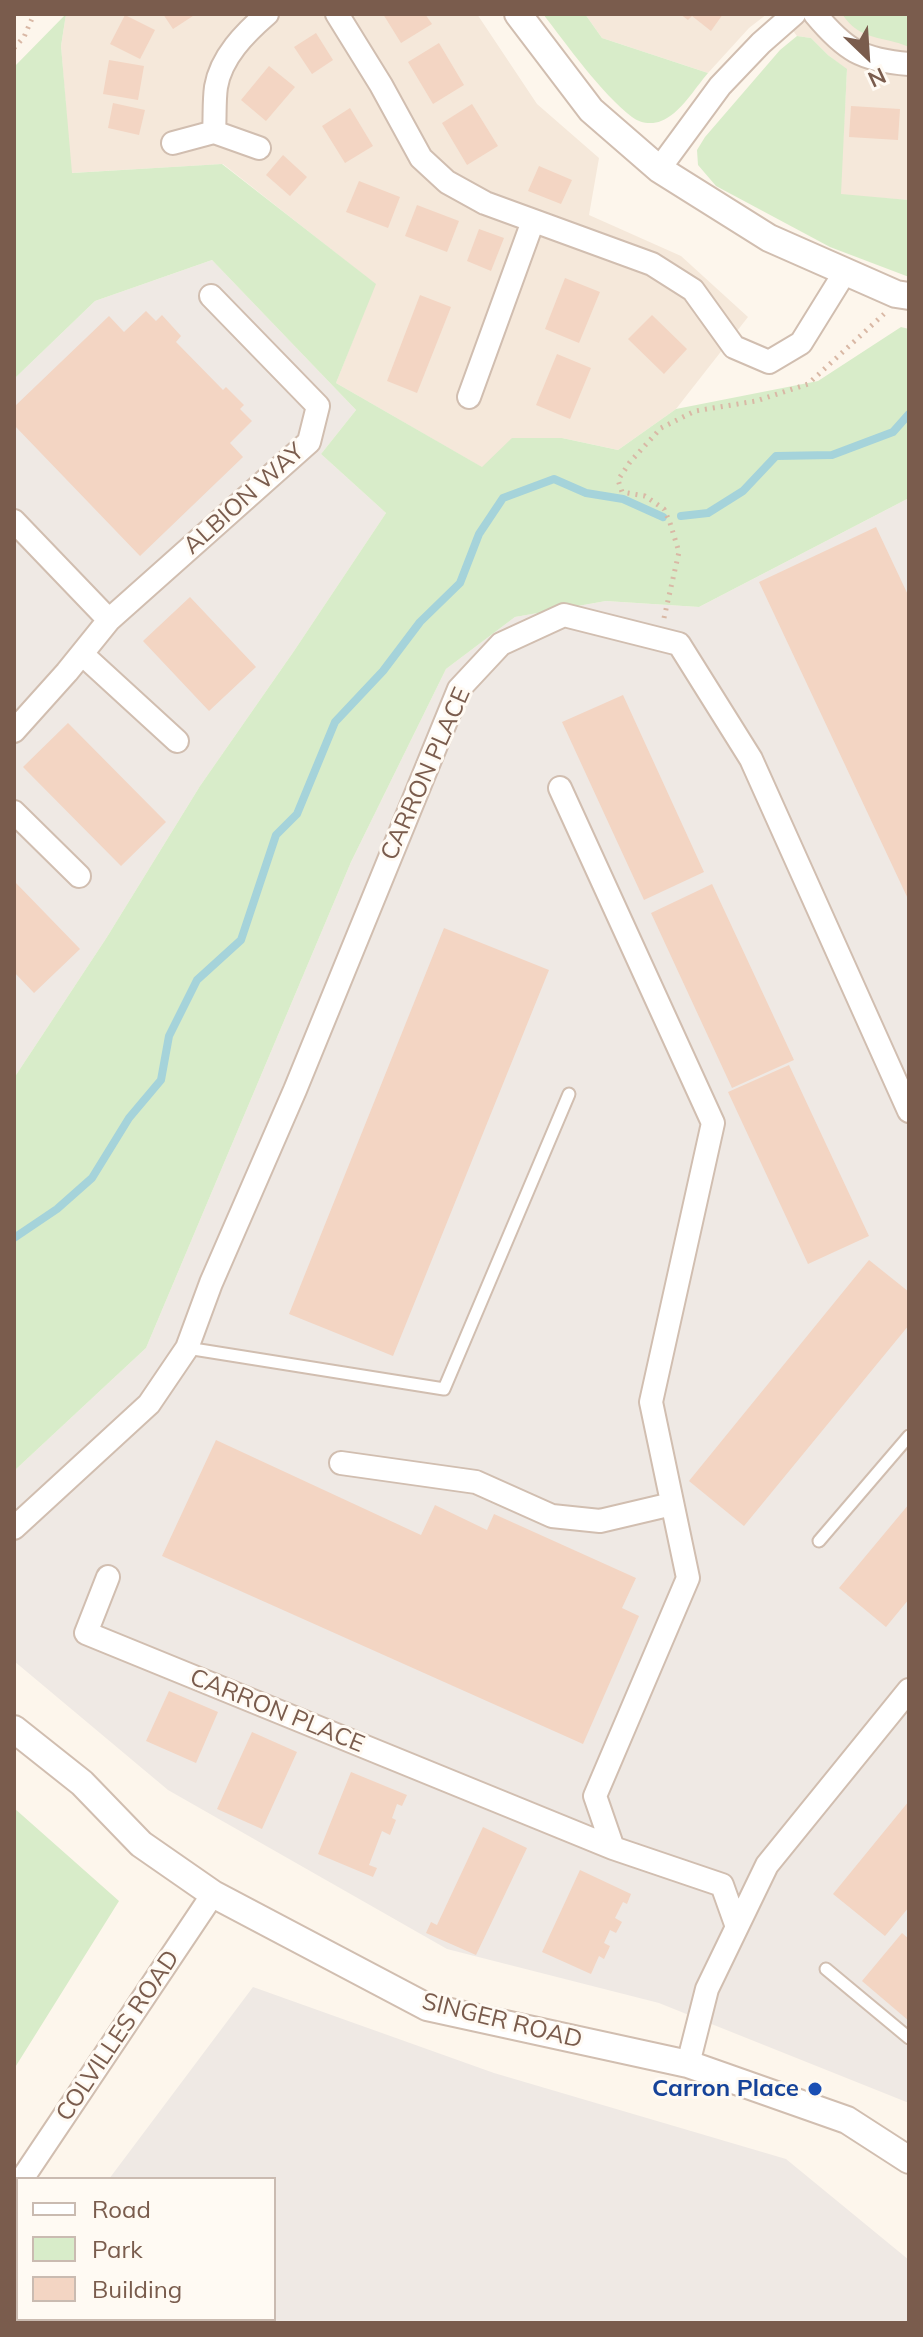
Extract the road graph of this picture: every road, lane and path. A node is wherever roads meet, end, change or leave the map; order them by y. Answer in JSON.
{"nodes":[{"id":1,"x":34,"y":14,"type":"edge"},
{"id":2,"x":267,"y":14,"type":"edge"},
{"id":3,"x":337,"y":14,"type":"edge"},
{"id":4,"x":518,"y":14,"type":"edge"},
{"id":5,"x":794,"y":14,"type":"edge"},
{"id":6,"x":815,"y":14,"type":"edge"},
{"id":7,"x":14,"y":48,"type":"edge"},
{"id":8,"x":909,"y":64,"type":"edge"},
{"id":9,"x":214,"y":132,"type":"junction"},
{"id":10,"x":173,"y":143,"type":"dead end"},
{"id":11,"x":259,"y":148,"type":"dead end"},
{"id":12,"x":659,"y":169,"type":"junction"},
{"id":13,"x":533,"y":221,"type":"junction"},
{"id":14,"x":845,"y":272,"type":"junction"},
{"id":15,"x":211,"y":296,"type":"dead end"},
{"id":16,"x":907,"y":296,"type":"edge"},
{"id":17,"x":469,"y":397,"type":"dead end"},
{"id":18,"x":14,"y":521,"type":"edge"},
{"id":19,"x":109,"y":620,"type":"junction"},
{"id":20,"x":660,"y":639,"type":"junction"},
{"id":21,"x":82,"y":654,"type":"junction"},
{"id":22,"x":14,"y":731,"type":"edge"},
{"id":23,"x":177,"y":741,"type":"dead end"},
{"id":24,"x":560,"y":788,"type":"dead end"},
{"id":25,"x":14,"y":812,"type":"edge"},
{"id":26,"x":79,"y":876,"type":"dead end"},
{"id":27,"x":569,"y":1094,"type":"dead end"},
{"id":28,"x":909,"y":1111,"type":"edge"},
{"id":29,"x":187,"y":1348,"type":"junction"},
{"id":30,"x":909,"y":1436,"type":"edge"},
{"id":31,"x":341,"y":1463,"type":"dead end"},
{"id":32,"x":672,"y":1504,"type":"junction"},
{"id":33,"x":14,"y":1528,"type":"edge"},
{"id":34,"x":819,"y":1541,"type":"dead end"},
{"id":35,"x":108,"y":1577,"type":"dead end"},
{"id":36,"x":909,"y":1690,"type":"edge"},
{"id":37,"x":14,"y":1729,"type":"edge"},
{"id":38,"x":613,"y":1848,"type":"junction"},
{"id":39,"x":213,"y":1894,"type":"junction"},
{"id":40,"x":737,"y":1927,"type":"junction"},
{"id":41,"x":826,"y":1969,"type":"dead end"},
{"id":42,"x":909,"y":2038,"type":"edge"},
{"id":43,"x":688,"y":2064,"type":"junction"},
{"id":44,"x":909,"y":2160,"type":"edge"},
{"id":45,"x":23,"y":2177,"type":"edge"}],
"edges":[{"from":1,"to":7,"type":"path"},
{"from":2,"to":9,"type":"street"},
{"from":3,"to":13,"type":"street"},
{"from":4,"to":12,"type":"street"},
{"from":5,"to":12,"type":"street"},
{"from":6,"to":8,"type":"street"},
{"from":9,"to":10,"type":"street"},
{"from":9,"to":11,"type":"street"},
{"from":12,"to":14,"type":"street"},
{"from":13,"to":14,"type":"street"},
{"from":13,"to":17,"type":"street"},
{"from":14,"to":16,"type":"street"},
{"from":15,"to":19,"type":"street","name":"ALBION WAY"},
{"from":16,"to":20,"type":"path"},
{"from":18,"to":19,"type":"street"},
{"from":19,"to":21,"type":"street","name":"ALBION WAY"},
{"from":20,"to":28,"type":"street","name":"CARRON PLACE"},
{"from":20,"to":29,"type":"street","name":"CARRON PLACE"},
{"from":21,"to":22,"type":"street","name":"ALBION WAY"},
{"from":21,"to":23,"type":"street"},
{"from":24,"to":32,"type":"street"},
{"from":25,"to":26,"type":"street"},
{"from":27,"to":29,"type":"lane"},
{"from":29,"to":33,"type":"street","name":"CARRON PLACE"},
{"from":30,"to":34,"type":"lane"},
{"from":31,"to":32,"type":"street"},
{"from":32,"to":38,"type":"street"},
{"from":35,"to":38,"type":"street","name":"CARRON PLACE"},
{"from":36,"to":40,"type":"street"},
{"from":37,"to":39,"type":"street","name":"SINGER ROAD"},
{"from":38,"to":40,"type":"street","name":"CARRON PLACE"},
{"from":39,"to":43,"type":"street","name":"SINGER ROAD"},
{"from":39,"to":45,"type":"street","name":"COLVILLES ROAD"},
{"from":40,"to":43,"type":"street"},
{"from":41,"to":42,"type":"lane"},
{"from":43,"to":44,"type":"street","name":"SINGER ROAD"}]}
